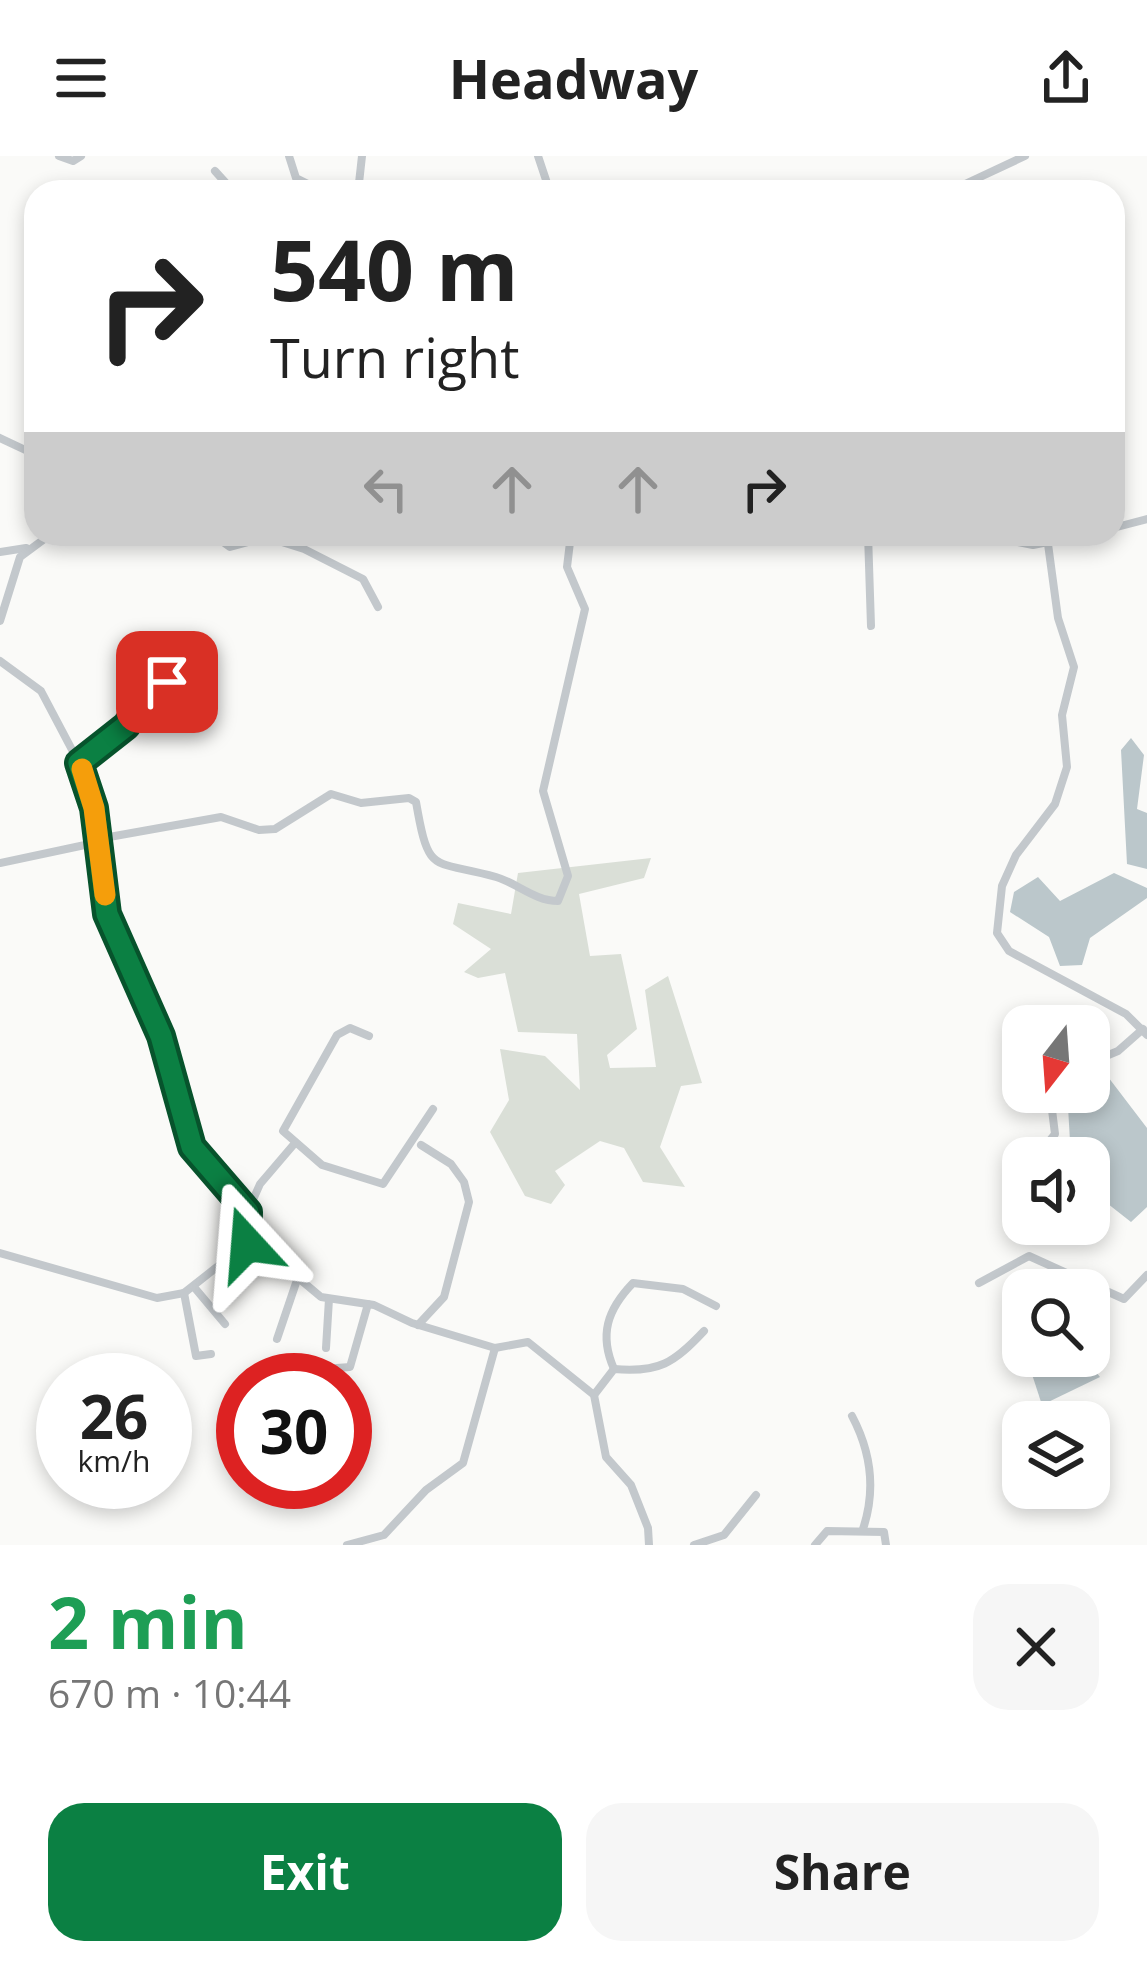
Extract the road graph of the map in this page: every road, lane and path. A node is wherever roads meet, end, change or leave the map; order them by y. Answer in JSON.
{"nodes":[{"id":1,"x":59,"y":156,"type":"edge"},
{"id":2,"x":81,"y":156,"type":"edge"},
{"id":3,"x":1025,"y":156,"type":"edge"},
{"id":4,"x":215,"y":171,"type":"dead end"},
{"id":5,"x":223,"y":180,"type":"edge"},
{"id":6,"x":983,"y":180,"type":"edge"},
{"id":7,"x":31,"y":546,"type":"edge"},
{"id":8,"x":294,"y":546,"type":"edge"},
{"id":9,"x":570,"y":546,"type":"edge"},
{"id":10,"x":868,"y":546,"type":"edge"},
{"id":11,"x":1048,"y":546,"type":"edge"},
{"id":12,"x":28,"y":548,"type":"junction"},
{"id":13,"x":2,"y":552,"type":"edge"},
{"id":14,"x":15,"y":567,"type":"junction"},
{"id":15,"x":378,"y":607,"type":"dead end"},
{"id":16,"x":0,"y":621,"type":"edge"},
{"id":17,"x":871,"y":626,"type":"dead end"},
{"id":18,"x":0,"y":661,"type":"edge"},
{"id":19,"x":167,"y":682,"type":"dead end"},
{"id":20,"x":79,"y":763,"type":"junction"},
{"id":21,"x":99,"y":841,"type":"junction"},
{"id":22,"x":0,"y":863,"type":"edge"},
{"id":23,"x":1145,"y":1032,"type":"edge"},
{"id":24,"x":369,"y":1036,"type":"dead end"},
{"id":25,"x":1110,"y":1054,"type":"edge"},
{"id":26,"x":433,"y":1109,"type":"dead end"},
{"id":27,"x":295,"y":1143,"type":"junction"},
{"id":28,"x":421,"y":1145,"type":"dead end"},
{"id":29,"x":248,"y":1212,"type":"junction"},
{"id":30,"x":247,"y":1244,"type":"junction"},
{"id":31,"x":0,"y":1252,"type":"edge"},
{"id":32,"x":1147,"y":1275,"type":"edge"},
{"id":33,"x":297,"y":1278,"type":"junction"},
{"id":34,"x":979,"y":1283,"type":"dead end"},
{"id":35,"x":189,"y":1290,"type":"junction"},
{"id":36,"x":329,"y":1299,"type":"junction"},
{"id":37,"x":368,"y":1304,"type":"junction"},
{"id":38,"x":716,"y":1306,"type":"dead end"},
{"id":39,"x":225,"y":1324,"type":"dead end"},
{"id":40,"x":418,"y":1325,"type":"junction"},
{"id":41,"x":704,"y":1331,"type":"dead end"},
{"id":42,"x":277,"y":1339,"type":"dead end"},
{"id":43,"x":326,"y":1348,"type":"dead end"},
{"id":44,"x":495,"y":1348,"type":"junction"},
{"id":45,"x":354,"y":1353,"type":"edge"},
{"id":46,"x":212,"y":1354,"type":"dead end"},
{"id":47,"x":614,"y":1369,"type":"junction"},
{"id":48,"x":594,"y":1395,"type":"junction"},
{"id":49,"x":852,"y":1416,"type":"dead end"},
{"id":50,"x":756,"y":1495,"type":"dead end"},
{"id":51,"x":863,"y":1529,"type":"junction"},
{"id":52,"x":347,"y":1545,"type":"edge"},
{"id":53,"x":649,"y":1545,"type":"edge"},
{"id":54,"x":694,"y":1545,"type":"edge"},
{"id":55,"x":815,"y":1545,"type":"edge"},
{"id":56,"x":886,"y":1545,"type":"edge"}],
"edges":[{"from":1,"to":2,"type":"street"},
{"from":3,"to":6,"type":"street"},
{"from":4,"to":5,"type":"street"},
{"from":7,"to":12,"type":"street"},
{"from":8,"to":15,"type":"street"},
{"from":9,"to":21,"type":"street"},
{"from":10,"to":17,"type":"street"},
{"from":11,"to":23,"type":"street"},
{"from":12,"to":13,"type":"street"},
{"from":12,"to":14,"type":"street"},
{"from":13,"to":14,"type":"street"},
{"from":14,"to":16,"type":"street"},
{"from":18,"to":20,"type":"street"},
{"from":19,"to":20,"type":"street"},
{"from":20,"to":21,"type":"street"},
{"from":21,"to":22,"type":"street"},
{"from":21,"to":29,"type":"street"},
{"from":23,"to":25,"type":"street"},
{"from":24,"to":27,"type":"street"},
{"from":26,"to":27,"type":"street"},
{"from":27,"to":29,"type":"street"},
{"from":28,"to":40,"type":"street"},
{"from":29,"to":30,"type":"street"},
{"from":30,"to":33,"type":"street"},
{"from":30,"to":35,"type":"street"},
{"from":31,"to":35,"type":"street"},
{"from":32,"to":34,"type":"street"},
{"from":33,"to":36,"type":"street"},
{"from":33,"to":42,"type":"street"},
{"from":35,"to":39,"type":"street"},
{"from":35,"to":46,"type":"street"},
{"from":36,"to":37,"type":"street"},
{"from":36,"to":43,"type":"street"},
{"from":37,"to":40,"type":"street"},
{"from":37,"to":45,"type":"street"},
{"from":38,"to":47,"type":"street"},
{"from":40,"to":44,"type":"street"},
{"from":41,"to":47,"type":"street"},
{"from":44,"to":48,"type":"street"},
{"from":44,"to":52,"type":"street"},
{"from":47,"to":48,"type":"street"},
{"from":48,"to":53,"type":"street"},
{"from":49,"to":51,"type":"street"},
{"from":50,"to":54,"type":"street"},
{"from":51,"to":55,"type":"street"},
{"from":51,"to":56,"type":"street"}]}
